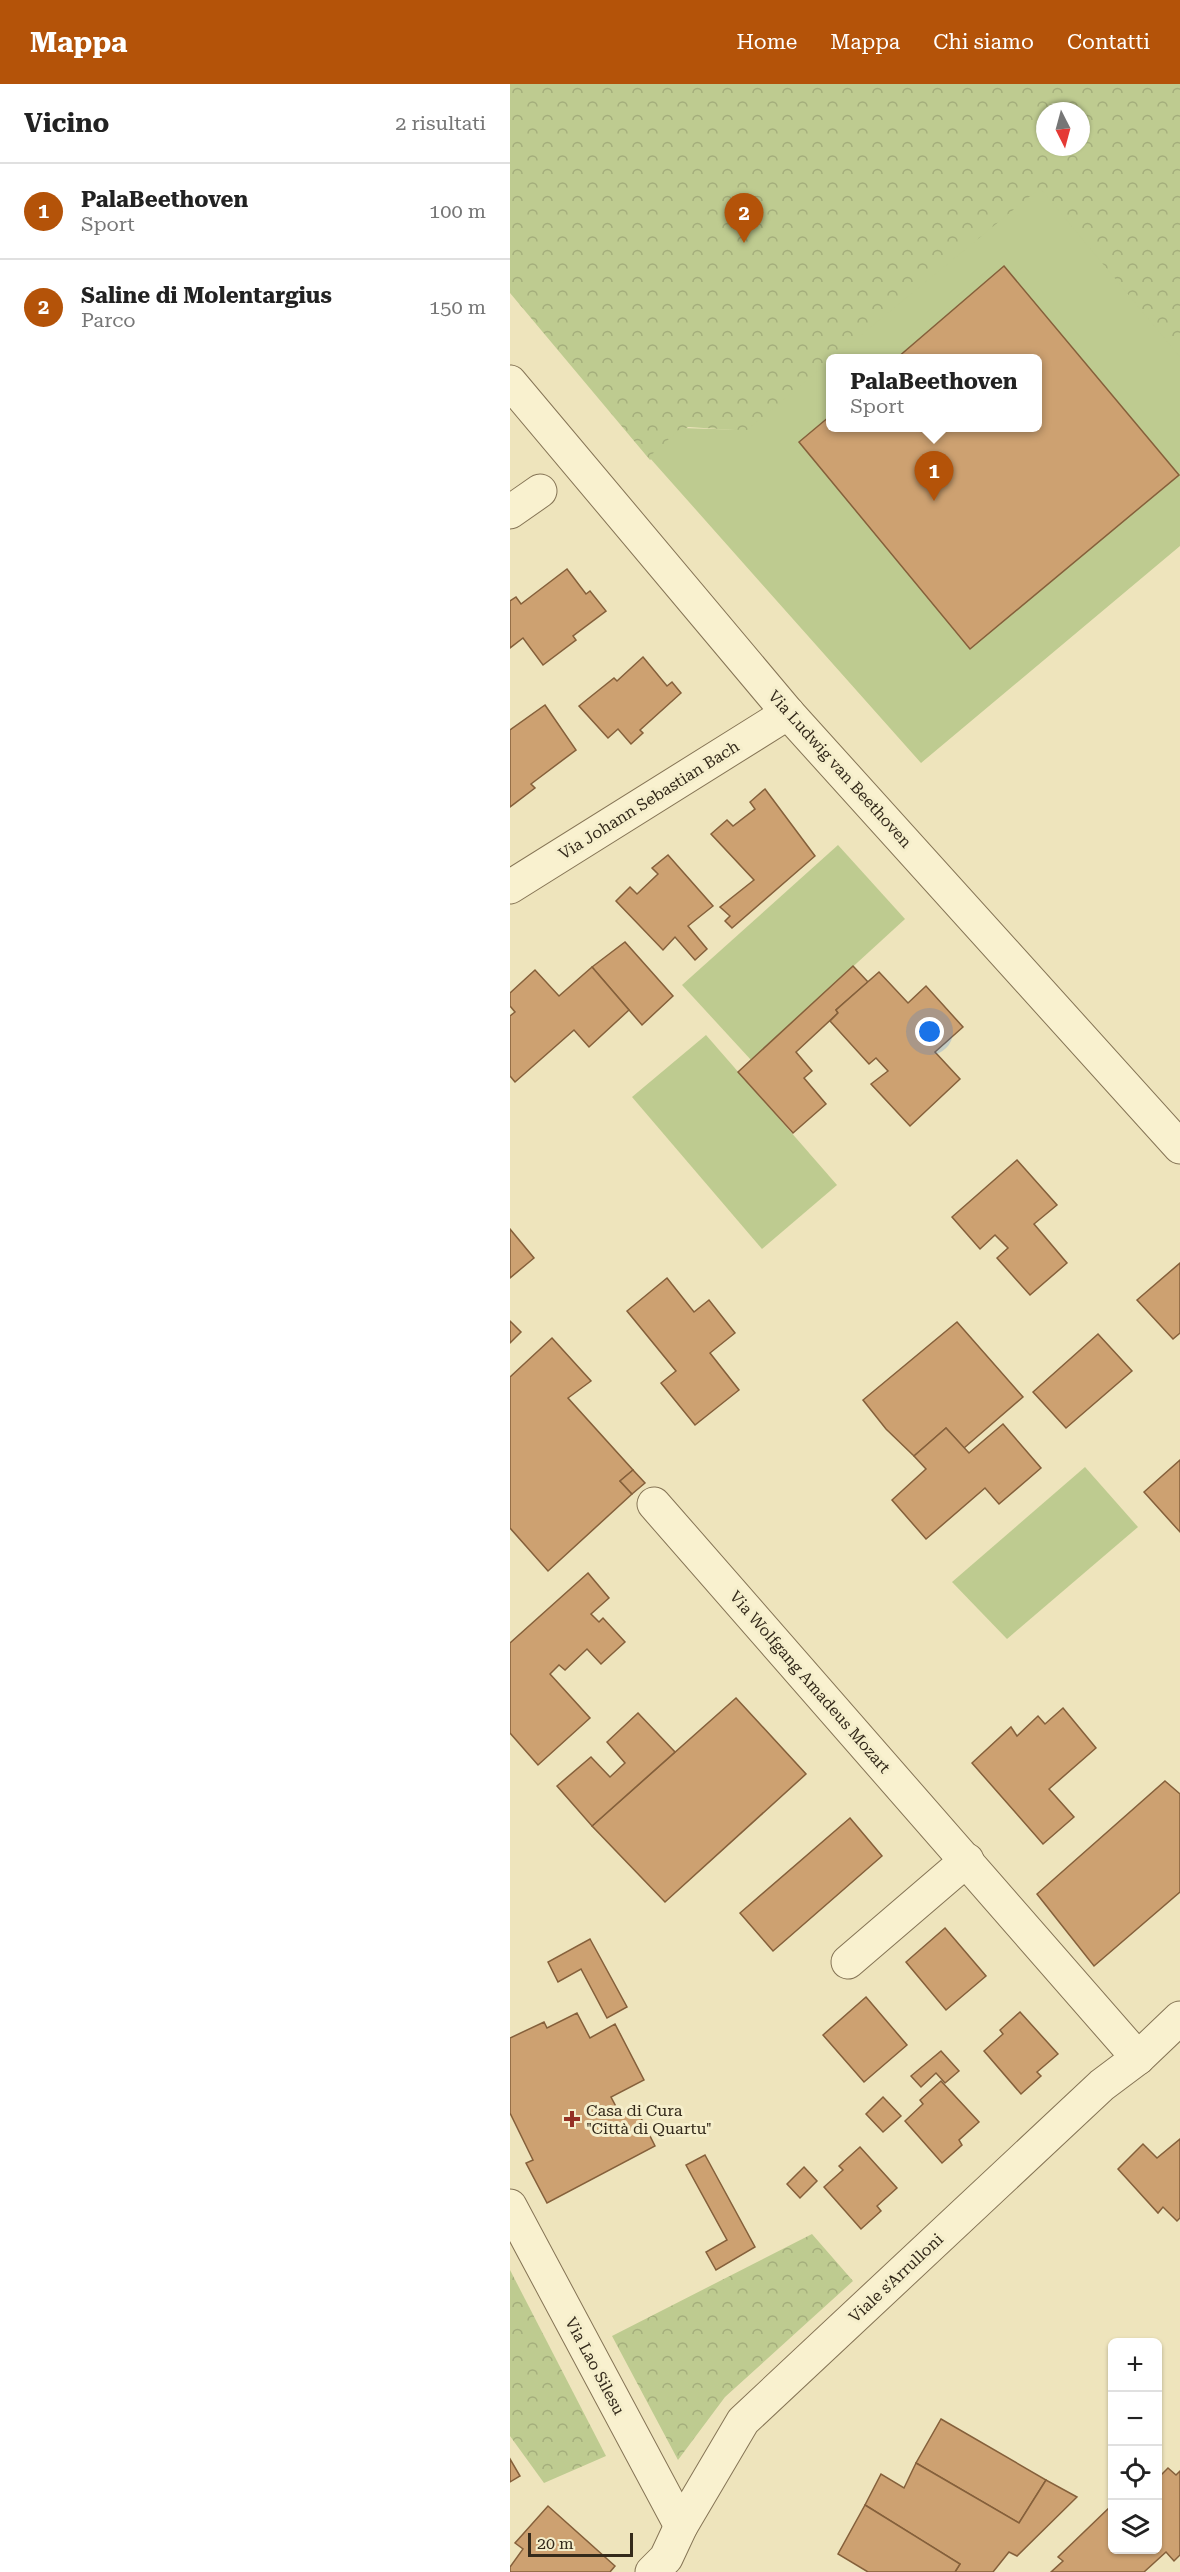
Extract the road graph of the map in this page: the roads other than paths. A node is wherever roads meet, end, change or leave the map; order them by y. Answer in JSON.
{"nodes":[{"id":1,"x":510,"y":382,"type":"edge"},
{"id":2,"x":540,"y":491,"type":"dead end"},
{"id":3,"x":510,"y":512,"type":"edge"},
{"id":4,"x":788,"y":712,"type":"junction"},
{"id":5,"x":510,"y":887,"type":"edge"},
{"id":6,"x":1180,"y":1147,"type":"edge"},
{"id":7,"x":654,"y":1504,"type":"dead end"},
{"id":8,"x":967,"y":1860,"type":"junction"},
{"id":9,"x":848,"y":1962,"type":"dead end"},
{"id":10,"x":1177,"y":2026,"type":"edge"},
{"id":11,"x":1138,"y":2058,"type":"junction"},
{"id":12,"x":510,"y":2206,"type":"edge"},
{"id":13,"x":681,"y":2526,"type":"junction"},
{"id":14,"x":652,"y":2572,"type":"edge"}],
"edges":[{"from":1,"to":4,"type":"street","name":"Via Ludwig van Beethoven"},
{"from":2,"to":3,"type":"street"},
{"from":4,"to":5,"type":"street","name":"Via Johann Sebastian Bach"},
{"from":4,"to":6,"type":"street","name":"Via Ludwig van Beethoven"},
{"from":7,"to":8,"type":"street","name":"Via Wolfgang Amadeus Mozart"},
{"from":8,"to":9,"type":"street"},
{"from":8,"to":11,"type":"street","name":"Via Wolfgang Amadeus Mozart"},
{"from":10,"to":11,"type":"street","name":"Viale s'Arrulloni"},
{"from":11,"to":13,"type":"street","name":"Viale s'Arrulloni"},
{"from":12,"to":13,"type":"street","name":"Via Lao Silesu"},
{"from":13,"to":14,"type":"street","name":"Viale s'Arrulloni"}]}
